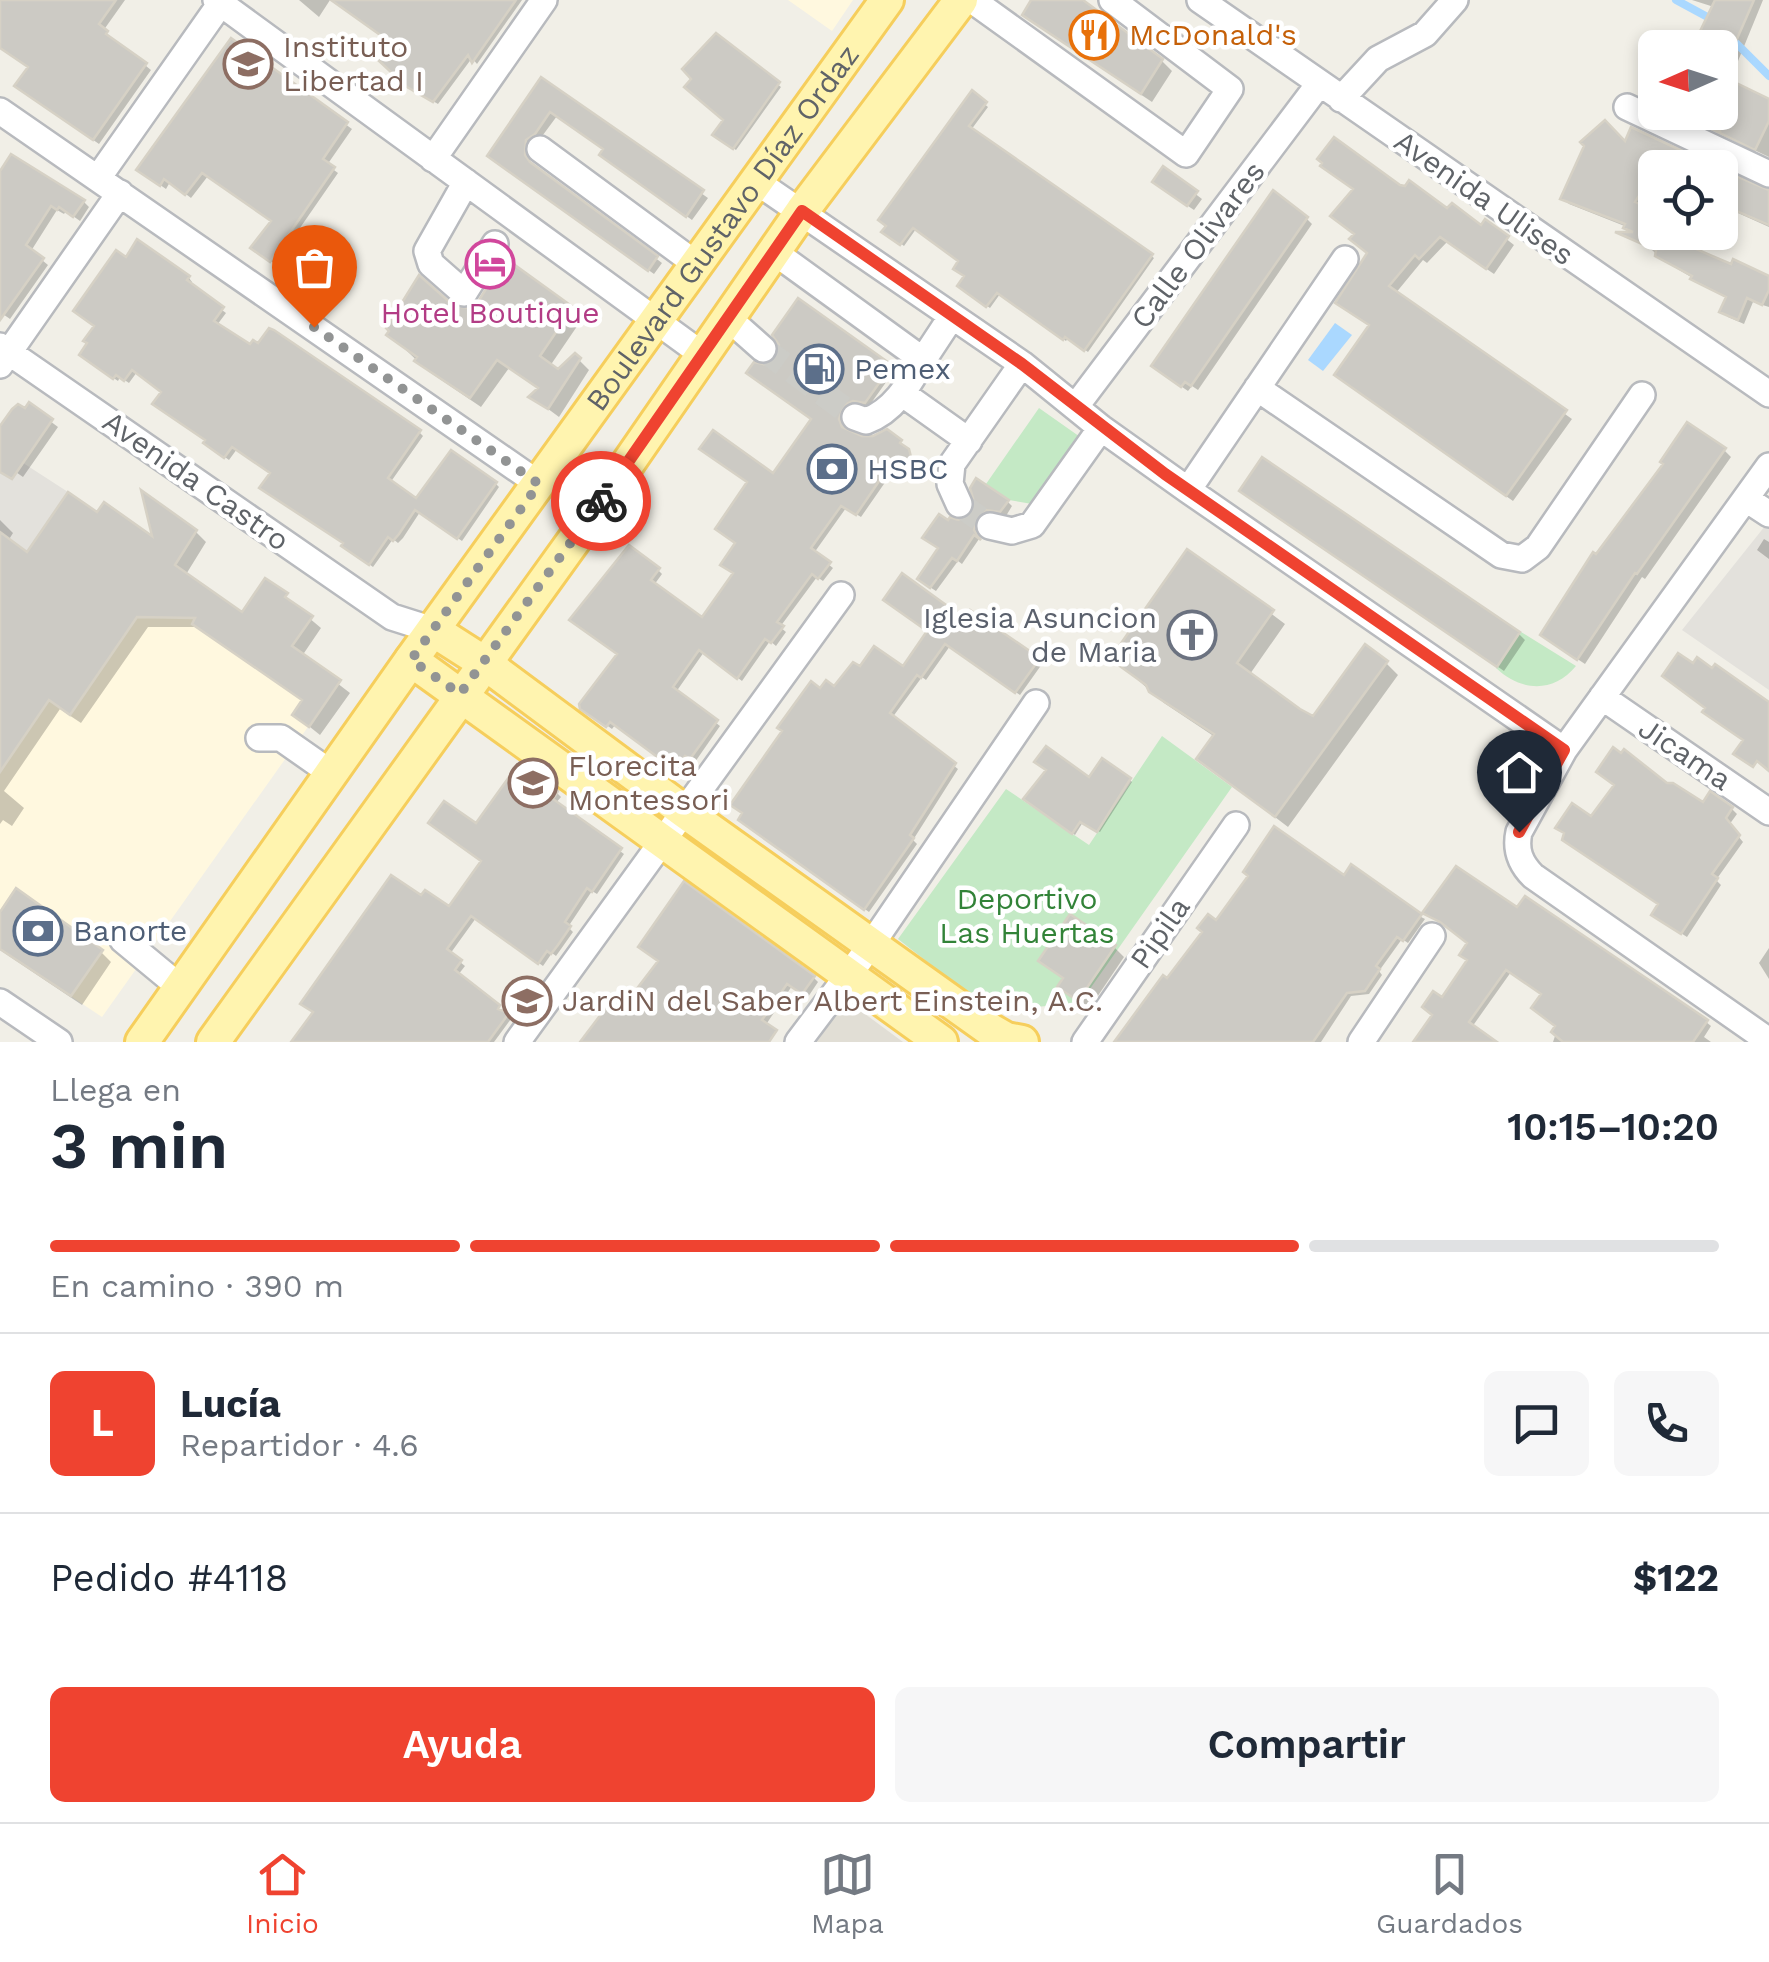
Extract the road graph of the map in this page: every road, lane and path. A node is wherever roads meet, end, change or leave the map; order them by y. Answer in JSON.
{"nodes":[{"id":1,"x":544,"y":0,"type":"edge"},
{"id":2,"x":887,"y":0,"type":"edge"},
{"id":3,"x":961,"y":0,"type":"edge"},
{"id":4,"x":972,"y":0,"type":"edge"},
{"id":5,"x":1113,"y":0,"type":"edge"},
{"id":6,"x":1200,"y":0,"type":"edge"},
{"id":7,"x":1455,"y":0,"type":"edge"},
{"id":8,"x":220,"y":1,"type":"edge"},
{"id":9,"x":1330,"y":91,"type":"junction"},
{"id":10,"x":1627,"y":107,"type":"dead end"},
{"id":11,"x":0,"y":112,"type":"edge"},
{"id":12,"x":540,"y":149,"type":"dead end"},
{"id":13,"x":434,"y":159,"type":"junction"},
{"id":14,"x":1769,"y":174,"type":"edge"},
{"id":15,"x":98,"y":178,"type":"junction"},
{"id":16,"x":466,"y":182,"type":"junction"},
{"id":17,"x":758,"y":182,"type":"junction"},
{"id":18,"x":120,"y":193,"type":"junction"},
{"id":19,"x":802,"y":211,"type":"junction"},
{"id":20,"x":496,"y":244,"type":"dead end"},
{"id":21,"x":774,"y":252,"type":"junction"},
{"id":22,"x":1345,"y":259,"type":"dead end"},
{"id":23,"x":696,"y":264,"type":"junction"},
{"id":24,"x":952,"y":316,"type":"junction"},
{"id":25,"x":728,"y":318,"type":"junction"},
{"id":26,"x":655,"y":319,"type":"junction"},
{"id":27,"x":763,"y":348,"type":"tunnel mouth"},
{"id":28,"x":3,"y":354,"type":"edge"},
{"id":29,"x":703,"y":355,"type":"junction"},
{"id":30,"x":923,"y":360,"type":"junction"},
{"id":31,"x":1022,"y":364,"type":"junction"},
{"id":32,"x":1257,"y":388,"type":"junction"},
{"id":33,"x":903,"y":394,"type":"junction"},
{"id":34,"x":1769,"y":394,"type":"edge"},
{"id":35,"x":1642,"y":395,"type":"dead end"},
{"id":36,"x":1076,"y":406,"type":"junction"},
{"id":37,"x":855,"y":417,"type":"dead end"},
{"id":38,"x":1101,"y":428,"type":"junction"},
{"id":39,"x":969,"y":441,"type":"junction"},
{"id":40,"x":1769,"y":466,"type":"edge"},
{"id":41,"x":539,"y":484,"type":"junction"},
{"id":42,"x":1188,"y":490,"type":"junction"},
{"id":43,"x":1746,"y":499,"type":"junction"},
{"id":44,"x":959,"y":504,"type":"dead end"},
{"id":45,"x":1769,"y":514,"type":"edge"},
{"id":46,"x":990,"y":526,"type":"tunnel mouth"},
{"id":47,"x":840,"y":595,"type":"dead end"},
{"id":48,"x":392,"y":617,"type":"junction"},
{"id":49,"x":434,"y":630,"type":"junction"},
{"id":50,"x":411,"y":660,"type":"junction"},
{"id":51,"x":483,"y":662,"type":"junction"},
{"id":52,"x":460,"y":694,"type":"junction"},
{"id":53,"x":1602,"y":697,"type":"junction"},
{"id":54,"x":1036,"y":704,"type":"dead end"},
{"id":55,"x":259,"y":738,"type":"dead end"},
{"id":56,"x":1564,"y":750,"type":"junction"},
{"id":57,"x":331,"y":773,"type":"junction"},
{"id":58,"x":685,"y":812,"type":"junction"},
{"id":59,"x":1769,"y":812,"type":"edge"},
{"id":60,"x":1236,"y":824,"type":"dead end"},
{"id":61,"x":661,"y":841,"type":"junction"},
{"id":62,"x":1432,"y":936,"type":"dead end"},
{"id":63,"x":123,"y":940,"type":"dead end"},
{"id":64,"x":871,"y":945,"type":"junction"},
{"id":65,"x":847,"y":974,"type":"junction"},
{"id":66,"x":180,"y":988,"type":"junction"},
{"id":67,"x":0,"y":1002,"type":"edge"},
{"id":68,"x":1011,"y":1041,"type":"edge"},
{"id":69,"x":1769,"y":1041,"type":"edge"},
{"id":70,"x":59,"y":1042,"type":"edge"},
{"id":71,"x":142,"y":1042,"type":"edge"},
{"id":72,"x":213,"y":1042,"type":"edge"},
{"id":73,"x":517,"y":1042,"type":"edge"},
{"id":74,"x":798,"y":1042,"type":"edge"},
{"id":75,"x":941,"y":1042,"type":"edge"},
{"id":76,"x":1085,"y":1042,"type":"edge"},
{"id":77,"x":1361,"y":1042,"type":"edge"}],
"edges":[{"from":1,"to":13,"type":"street"},
{"from":2,"to":17,"type":"main road","name":"Boulevard Gustavo Díaz Ordaz"},
{"from":3,"to":19,"type":"main road","name":"Boulevard Gustavo Díaz Ordaz"},
{"from":4,"to":5,"type":"street"},
{"from":6,"to":9,"type":"street","name":"Avenida Ulises"},
{"from":7,"to":9,"type":"street","name":"Calle Olivares"},
{"from":8,"to":13,"type":"street"},
{"from":8,"to":15,"type":"street"},
{"from":9,"to":34,"type":"street","name":"Avenida Ulises"},
{"from":9,"to":36,"type":"street","name":"Calle Olivares"},
{"from":10,"to":14,"type":"street"},
{"from":11,"to":15,"type":"street"},
{"from":12,"to":23,"type":"street"},
{"from":13,"to":16,"type":"street"},
{"from":15,"to":18,"type":"street"},
{"from":16,"to":20,"type":"street"},
{"from":16,"to":26,"type":"street"},
{"from":17,"to":19,"type":"street"},
{"from":17,"to":23,"type":"main road","name":"Boulevard Gustavo Díaz Ordaz"},
{"from":18,"to":28,"type":"street"},
{"from":18,"to":41,"type":"street"},
{"from":19,"to":21,"type":"main road","name":"Boulevard Gustavo Díaz Ordaz"},
{"from":19,"to":24,"type":"street"},
{"from":21,"to":25,"type":"main road","name":"Boulevard Gustavo Díaz Ordaz"},
{"from":21,"to":30,"type":"street"},
{"from":22,"to":32,"type":"street"},
{"from":23,"to":26,"type":"main road","name":"Boulevard Gustavo Díaz Ordaz"},
{"from":24,"to":30,"type":"street"},
{"from":24,"to":31,"type":"street"},
{"from":25,"to":27,"type":"street"},
{"from":25,"to":29,"type":"main road","name":"Boulevard Gustavo Díaz Ordaz"},
{"from":26,"to":29,"type":"street"},
{"from":26,"to":41,"type":"main road","name":"Boulevard Gustavo Díaz Ordaz"},
{"from":28,"to":48,"type":"street","name":"Avenida Castro"},
{"from":29,"to":51,"type":"main road","name":"Boulevard Gustavo Díaz Ordaz"},
{"from":30,"to":33,"type":"street"},
{"from":31,"to":36,"type":"street"},
{"from":31,"to":39,"type":"street"},
{"from":32,"to":35,"type":"street"},
{"from":32,"to":42,"type":"street"},
{"from":33,"to":37,"type":"street"},
{"from":33,"to":39,"type":"street"},
{"from":36,"to":38,"type":"street"},
{"from":38,"to":42,"type":"street"},
{"from":38,"to":46,"type":"street"},
{"from":39,"to":44,"type":"street"},
{"from":40,"to":43,"type":"street"},
{"from":41,"to":49,"type":"main road","name":"Boulevard Gustavo Díaz Ordaz"},
{"from":42,"to":56,"type":"street"},
{"from":43,"to":45,"type":"street"},
{"from":43,"to":53,"type":"street"},
{"from":47,"to":58,"type":"street"},
{"from":48,"to":49,"type":"street","name":"Avenida Castro"},
{"from":48,"to":50,"type":"street"},
{"from":49,"to":50,"type":"main road","name":"Boulevard Gustavo Díaz Ordaz"},
{"from":49,"to":51,"type":"main road"},
{"from":50,"to":52,"type":"main road"},
{"from":50,"to":57,"type":"main road","name":"Boulevard Gustavo Díaz Ordaz"},
{"from":51,"to":52,"type":"main road","name":"Boulevard Gustavo Díaz Ordaz"},
{"from":51,"to":58,"type":"main road"},
{"from":52,"to":61,"type":"main road"},
{"from":52,"to":72,"type":"main road","name":"Boulevard Gustavo Díaz Ordaz"},
{"from":53,"to":56,"type":"street"},
{"from":53,"to":59,"type":"street","name":"Jicama"},
{"from":54,"to":64,"type":"street"},
{"from":55,"to":57,"type":"street"},
{"from":56,"to":69,"type":"street"},
{"from":57,"to":66,"type":"main road","name":"Boulevard Gustavo Díaz Ordaz"},
{"from":58,"to":61,"type":"street"},
{"from":58,"to":64,"type":"main road"},
{"from":60,"to":76,"type":"street","name":"Pipila"},
{"from":61,"to":65,"type":"main road"},
{"from":61,"to":73,"type":"street"},
{"from":62,"to":77,"type":"street"},
{"from":63,"to":66,"type":"street"},
{"from":64,"to":65,"type":"street"},
{"from":64,"to":68,"type":"main road"},
{"from":65,"to":74,"type":"street"},
{"from":65,"to":75,"type":"main road"},
{"from":66,"to":71,"type":"main road","name":"Boulevard Gustavo Díaz Ordaz"},
{"from":67,"to":70,"type":"street"}]}
